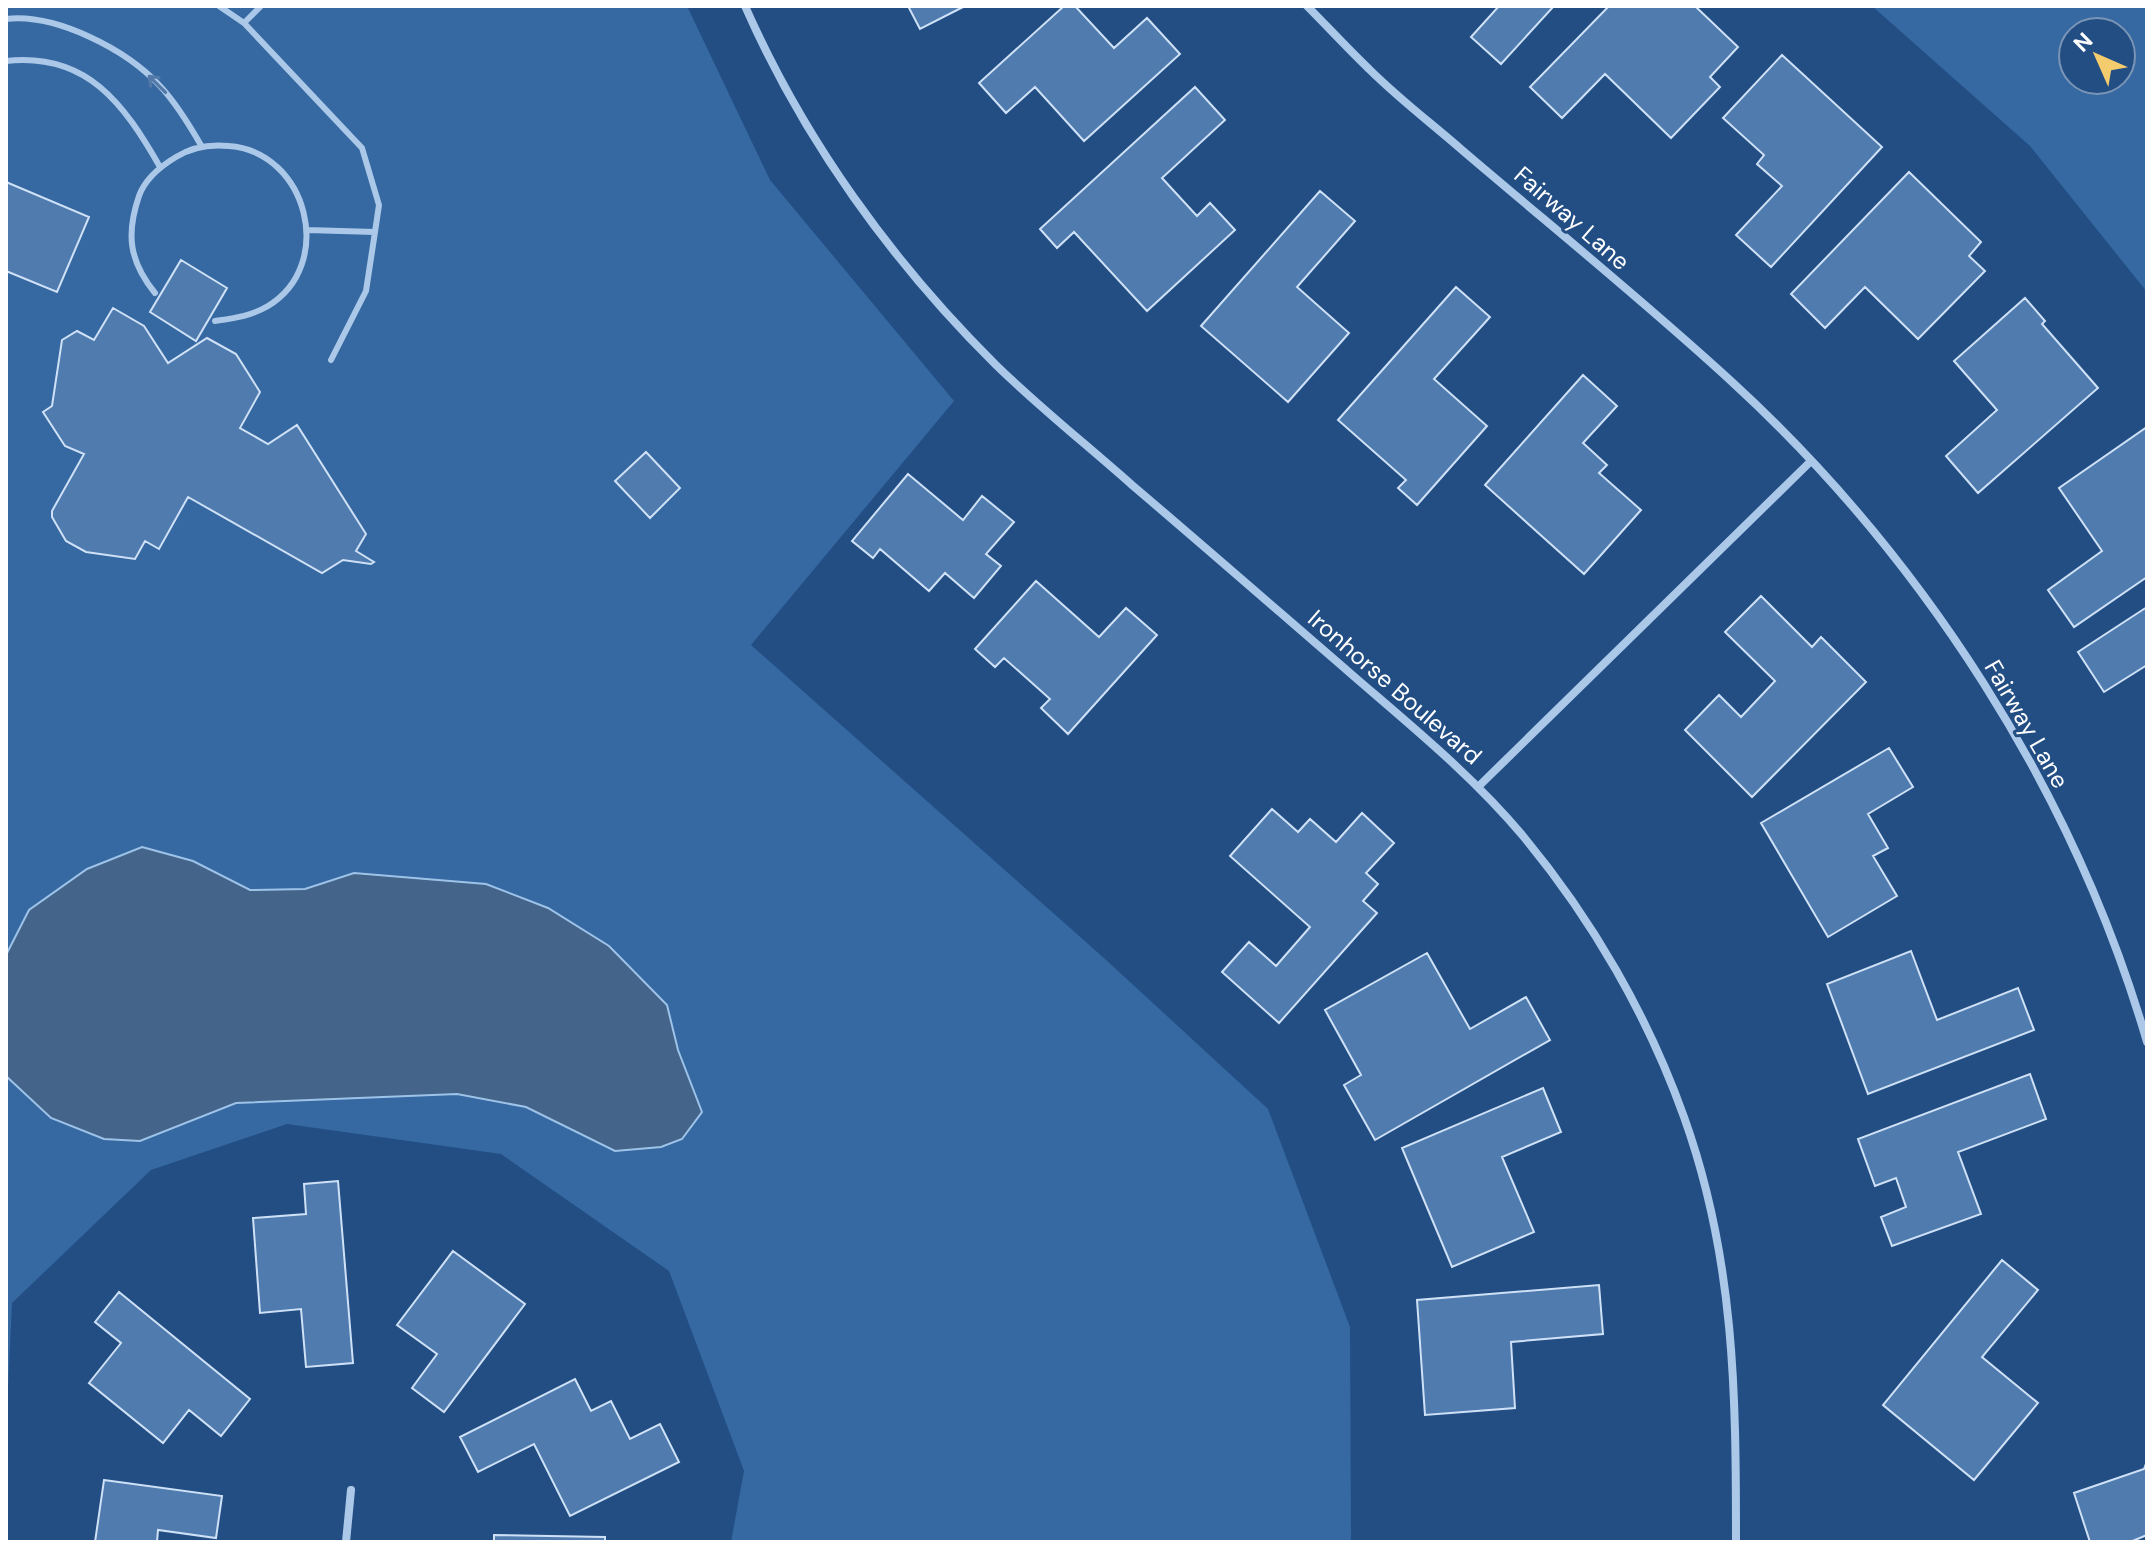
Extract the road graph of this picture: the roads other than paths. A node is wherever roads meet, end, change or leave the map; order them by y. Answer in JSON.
{"nodes":[{"id":1,"x":219,"y":6,"type":"edge"},
{"id":2,"x":261,"y":6,"type":"edge"},
{"id":3,"x":745,"y":6,"type":"edge"},
{"id":4,"x":1307,"y":6,"type":"edge"},
{"id":5,"x":6,"y":19,"type":"edge"},
{"id":6,"x":244,"y":23,"type":"junction"},
{"id":7,"x":6,"y":61,"type":"edge"},
{"id":8,"x":202,"y":147,"type":"junction"},
{"id":9,"x":160,"y":167,"type":"junction"},
{"id":10,"x":307,"y":230,"type":"junction"},
{"id":11,"x":375,"y":232,"type":"junction"},
{"id":12,"x":155,"y":293,"type":"dead end"},
{"id":13,"x":215,"y":321,"type":"dead end"},
{"id":14,"x":331,"y":360,"type":"dead end"},
{"id":15,"x":1811,"y":461,"type":"junction"},
{"id":16,"x":1478,"y":787,"type":"junction"},
{"id":17,"x":2147,"y":1042,"type":"edge"},
{"id":18,"x":351,"y":1490,"type":"dead end"},
{"id":19,"x":346,"y":1542,"type":"edge"},
{"id":20,"x":1736,"y":1542,"type":"edge"}],
"edges":[{"from":1,"to":6,"type":"lane"},
{"from":2,"to":6,"type":"lane"},
{"from":3,"to":16,"type":"street","name":"Ironhorse Boulevard"},
{"from":4,"to":15,"type":"street","name":"Fairway Lane"},
{"from":8,"to":5,"type":"lane","one_way":true},
{"from":6,"to":11,"type":"lane"},
{"from":7,"to":9,"type":"lane"},
{"from":8,"to":9,"type":"lane"},
{"from":8,"to":10,"type":"lane"},
{"from":9,"to":12,"type":"lane"},
{"from":10,"to":11,"type":"lane"},
{"from":10,"to":13,"type":"lane"},
{"from":11,"to":14,"type":"lane"},
{"from":15,"to":16,"type":"street"},
{"from":15,"to":17,"type":"street","name":"Fairway Lane"},
{"from":16,"to":20,"type":"street","name":"Ironhorse Boulevard"},
{"from":18,"to":19,"type":"street"}]}
